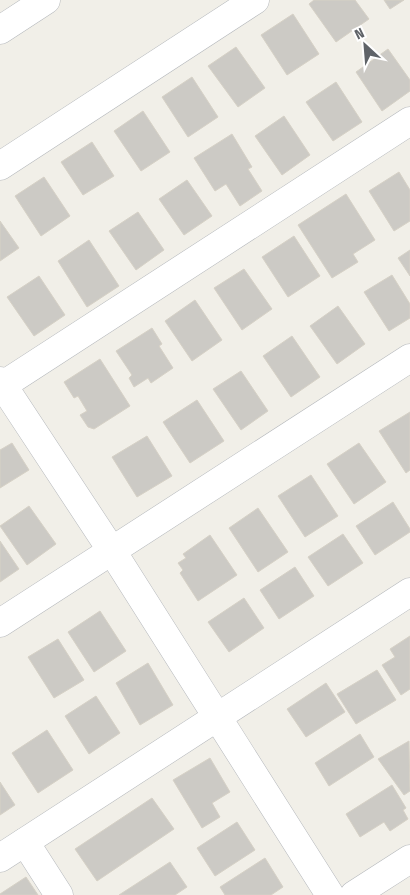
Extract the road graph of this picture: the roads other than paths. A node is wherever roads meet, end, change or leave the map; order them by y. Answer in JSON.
{"nodes":[{"id":1,"x":46,"y":0,"type":"edge"},
{"id":2,"x":256,"y":0,"type":"edge"},
{"id":3,"x":0,"y":30,"type":"edge"},
{"id":4,"x":410,"y":121,"type":"edge"},
{"id":5,"x":0,"y":166,"type":"edge"},
{"id":6,"x":410,"y":358,"type":"edge"},
{"id":7,"x":1,"y":385,"type":"edge"},
{"id":8,"x":112,"y":551,"type":"junction"},
{"id":9,"x":410,"y":592,"type":"edge"},
{"id":10,"x":0,"y":623,"type":"edge"},
{"id":11,"x":217,"y":719,"type":"junction"},
{"id":12,"x":24,"y":842,"type":"junction"},
{"id":13,"x":0,"y":858,"type":"edge"},
{"id":14,"x":410,"y":859,"type":"edge"},
{"id":15,"x":59,"y":895,"type":"edge"},
{"id":16,"x":330,"y":895,"type":"edge"},
{"id":17,"x":354,"y":895,"type":"edge"}],
"edges":[{"from":1,"to":3,"type":"street"},
{"from":2,"to":5,"type":"street"},
{"from":4,"to":7,"type":"street"},
{"from":6,"to":8,"type":"street"},
{"from":7,"to":8,"type":"street"},
{"from":8,"to":10,"type":"street"},
{"from":8,"to":11,"type":"street"},
{"from":9,"to":11,"type":"street"},
{"from":11,"to":12,"type":"street"},
{"from":11,"to":16,"type":"street"},
{"from":12,"to":13,"type":"street"},
{"from":12,"to":15,"type":"street"},
{"from":14,"to":17,"type":"street"}]}
